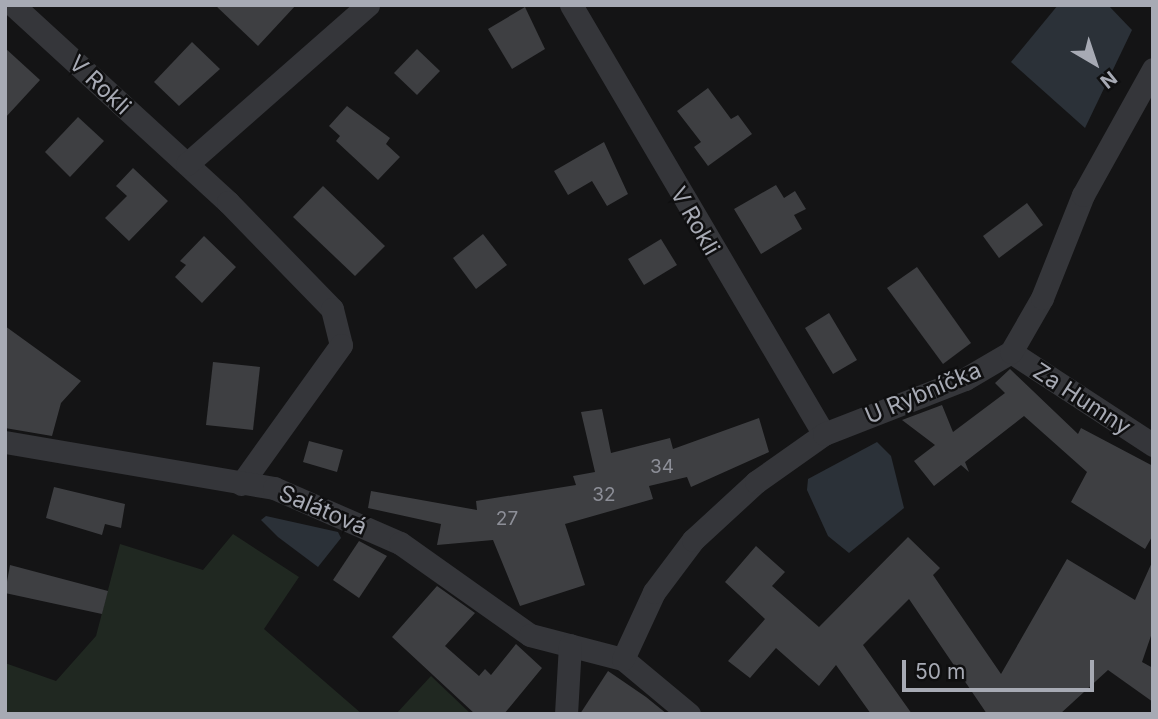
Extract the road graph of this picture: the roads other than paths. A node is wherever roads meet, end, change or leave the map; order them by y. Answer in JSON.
{"nodes":[{"id":1,"x":13,"y":5,"type":"edge"},
{"id":2,"x":368,"y":5,"type":"edge"},
{"id":3,"x":571,"y":5,"type":"edge"},
{"id":4,"x":1153,"y":69,"type":"edge"},
{"id":5,"x":187,"y":164,"type":"junction"},
{"id":6,"x":1012,"y":352,"type":"junction"},
{"id":7,"x":824,"y":434,"type":"junction"},
{"id":8,"x":5,"y":442,"type":"edge"},
{"id":9,"x":1153,"y":445,"type":"edge"},
{"id":10,"x":242,"y":484,"type":"junction"},
{"id":11,"x":570,"y":645,"type":"junction"},
{"id":12,"x":623,"y":659,"type":"junction"},
{"id":13,"x":566,"y":714,"type":"edge"},
{"id":14,"x":689,"y":714,"type":"edge"}],
"edges":[{"from":1,"to":5,"type":"street","name":"V Rokli"},
{"from":2,"to":5,"type":"street"},
{"from":3,"to":7,"type":"street","name":"V Rokli"},
{"from":4,"to":6,"type":"street"},
{"from":5,"to":10,"type":"street","name":"V Rokli"},
{"from":6,"to":7,"type":"street","name":"U Rybníčka"},
{"from":6,"to":9,"type":"street","name":"Za Humny"},
{"from":7,"to":12,"type":"street","name":"U Rybníčka"},
{"from":8,"to":10,"type":"street","name":"Salátová"},
{"from":10,"to":11,"type":"street","name":"Salátová"},
{"from":11,"to":12,"type":"street","name":"Salátová"},
{"from":11,"to":13,"type":"street"},
{"from":12,"to":14,"type":"street"}]}
